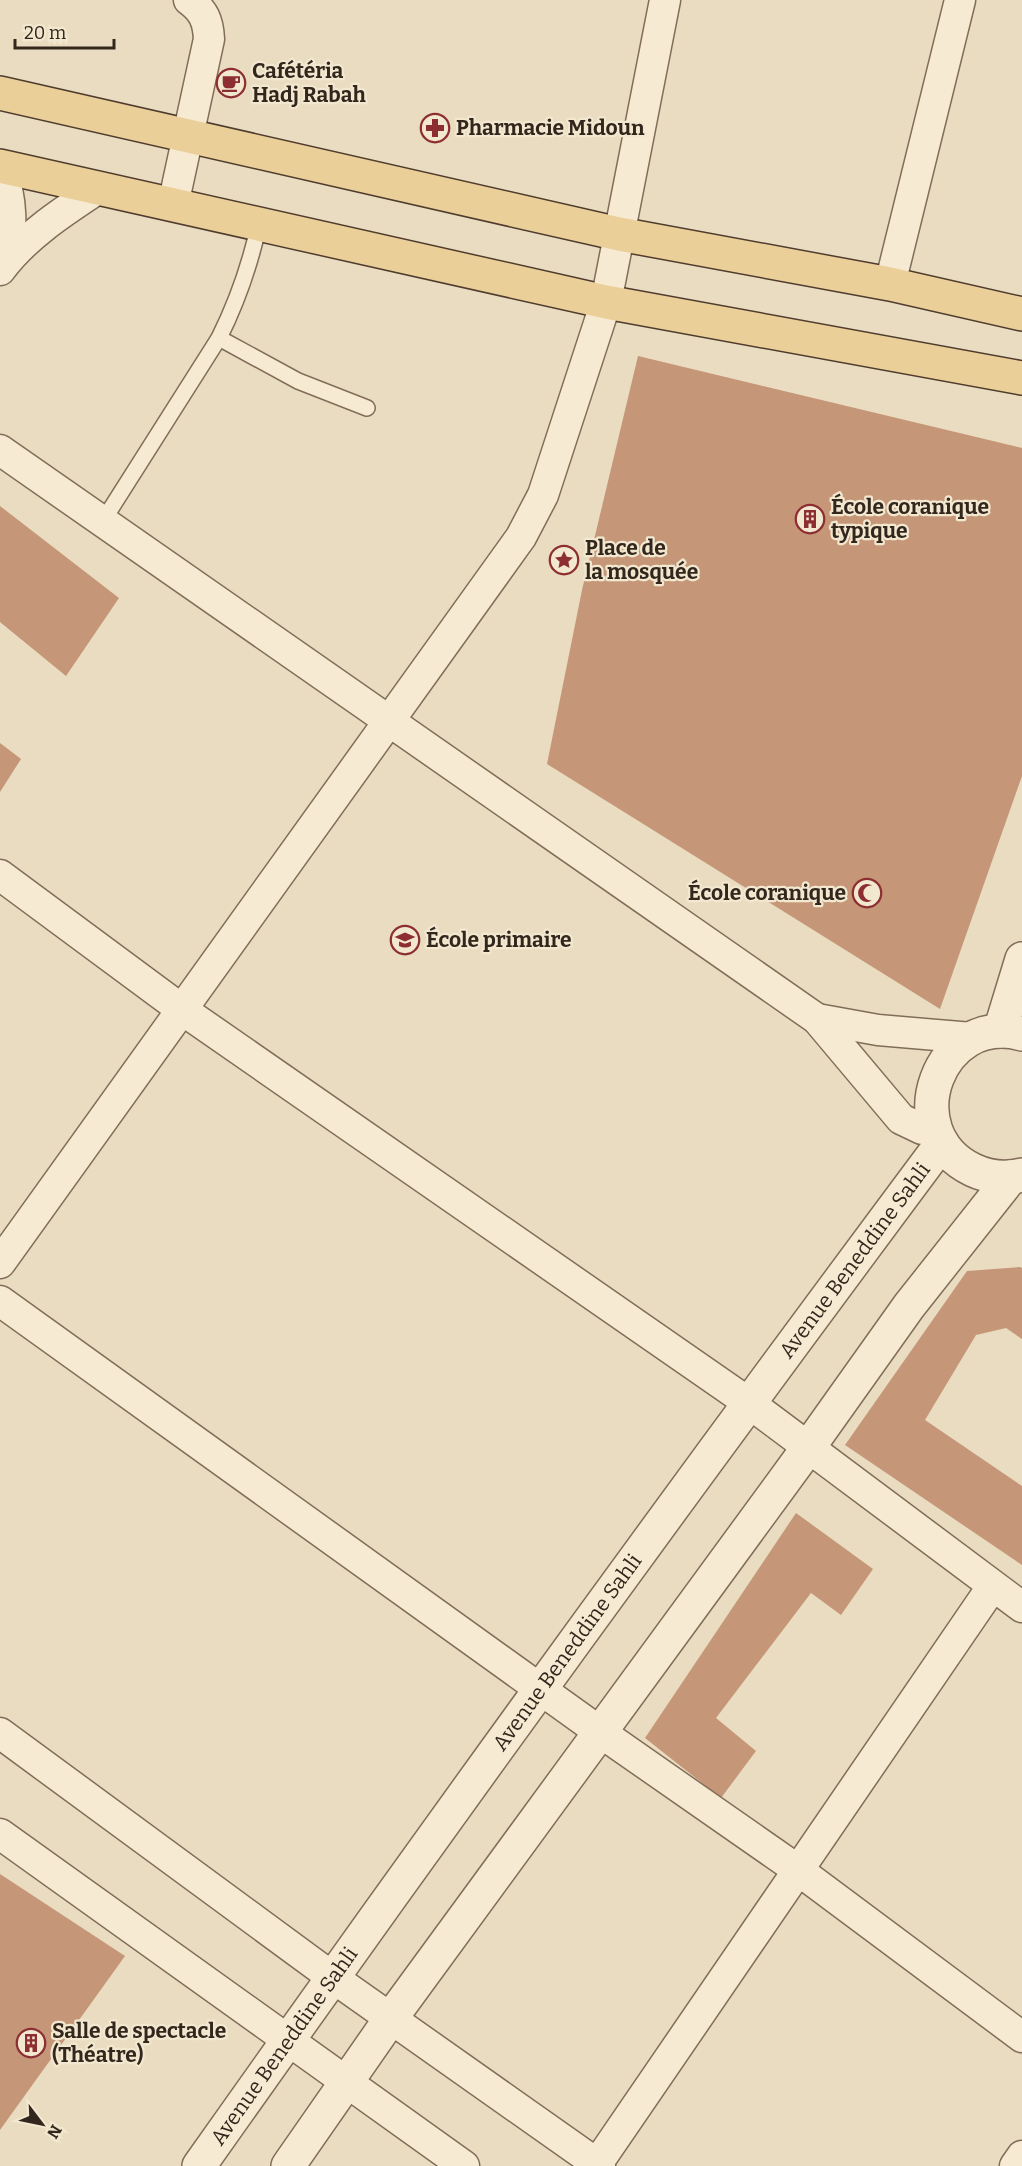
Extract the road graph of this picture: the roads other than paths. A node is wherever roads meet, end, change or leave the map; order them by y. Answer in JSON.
{"nodes":[{"id":1,"x":189,"y":0,"type":"edge"},
{"id":2,"x":665,"y":0,"type":"edge"},
{"id":3,"x":960,"y":0,"type":"edge"},
{"id":4,"x":0,"y":93,"type":"edge"},
{"id":5,"x":189,"y":136,"type":"junction"},
{"id":6,"x":0,"y":166,"type":"edge"},
{"id":7,"x":99,"y":188,"type":"junction"},
{"id":8,"x":173,"y":205,"type":"junction"},
{"id":9,"x":260,"y":224,"type":"junction"},
{"id":10,"x":619,"y":234,"type":"junction"},
{"id":11,"x":2,"y":267,"type":"edge"},
{"id":12,"x":890,"y":284,"type":"junction"},
{"id":13,"x":606,"y":302,"type":"junction"},
{"id":14,"x":1022,"y":314,"type":"edge"},
{"id":15,"x":219,"y":338,"type":"junction"},
{"id":16,"x":1022,"y":378,"type":"edge"},
{"id":17,"x":367,"y":408,"type":"dead end"},
{"id":18,"x":0,"y":450,"type":"edge"},
{"id":19,"x":103,"y":521,"type":"junction"},
{"id":20,"x":389,"y":720,"type":"junction"},
{"id":21,"x":0,"y":875,"type":"edge"},
{"id":22,"x":1022,"y":959,"type":"edge"},
{"id":23,"x":181,"y":1009,"type":"junction"},
{"id":24,"x":817,"y":1018,"type":"junction"},
{"id":25,"x":998,"y":1034,"type":"edge"},
{"id":26,"x":938,"y":1136,"type":"junction"},
{"id":27,"x":1018,"y":1180,"type":"edge"},
{"id":28,"x":0,"y":1263,"type":"edge"},
{"id":29,"x":0,"y":1301,"type":"edge"},
{"id":30,"x":749,"y":1402,"type":"junction"},
{"id":31,"x":808,"y":1448,"type":"junction"},
{"id":32,"x":992,"y":1587,"type":"junction"},
{"id":33,"x":1022,"y":1607,"type":"edge"},
{"id":34,"x":541,"y":1689,"type":"junction"},
{"id":35,"x":600,"y":1732,"type":"junction"},
{"id":36,"x":0,"y":1733,"type":"edge"},
{"id":37,"x":0,"y":1834,"type":"edge"},
{"id":38,"x":798,"y":1870,"type":"junction"},
{"id":39,"x":332,"y":1977,"type":"junction"},
{"id":40,"x":391,"y":2018,"type":"junction"},
{"id":41,"x":1022,"y":2037,"type":"edge"},
{"id":42,"x":288,"y":2041,"type":"junction"},
{"id":43,"x":346,"y":2083,"type":"junction"},
{"id":44,"x":1022,"y":2156,"type":"edge"},
{"id":45,"x":599,"y":2165,"type":"edge"},
{"id":46,"x":199,"y":2166,"type":"edge"},
{"id":47,"x":288,"y":2166,"type":"edge"},
{"id":48,"x":464,"y":2166,"type":"edge"},
{"id":49,"x":1015,"y":2166,"type":"edge"}],
"edges":[{"from":1,"to":5,"type":"street"},
{"from":2,"to":10,"type":"street"},
{"from":3,"to":12,"type":"street"},
{"from":4,"to":5,"type":"main road"},
{"from":5,"to":8,"type":"street"},
{"from":5,"to":10,"type":"main road"},
{"from":6,"to":7,"type":"main road"},
{"from":6,"to":11,"type":"street"},
{"from":7,"to":8,"type":"main road"},
{"from":7,"to":11,"type":"street"},
{"from":8,"to":9,"type":"main road"},
{"from":9,"to":13,"type":"main road"},
{"from":9,"to":15,"type":"lane"},
{"from":10,"to":12,"type":"main road"},
{"from":10,"to":13,"type":"street"},
{"from":12,"to":14,"type":"main road"},
{"from":13,"to":16,"type":"main road"},
{"from":13,"to":20,"type":"street"},
{"from":15,"to":17,"type":"lane"},
{"from":15,"to":19,"type":"lane"},
{"from":18,"to":19,"type":"street"},
{"from":19,"to":20,"type":"street"},
{"from":20,"to":23,"type":"street"},
{"from":20,"to":24,"type":"street"},
{"from":21,"to":23,"type":"street"},
{"from":22,"to":25,"type":"street"},
{"from":23,"to":28,"type":"street"},
{"from":23,"to":30,"type":"street"},
{"from":24,"to":25,"type":"street"},
{"from":24,"to":26,"type":"street"},
{"from":25,"to":26,"type":"street"},
{"from":26,"to":27,"type":"street"},
{"from":26,"to":30,"type":"street","name":"Avenue Beneddine Sahli"},
{"from":27,"to":31,"type":"street"},
{"from":29,"to":34,"type":"street"},
{"from":30,"to":31,"type":"street"},
{"from":30,"to":34,"type":"street","name":"Avenue Beneddine Sahli"},
{"from":31,"to":32,"type":"street"},
{"from":31,"to":35,"type":"street"},
{"from":32,"to":33,"type":"street"},
{"from":32,"to":38,"type":"street"},
{"from":34,"to":35,"type":"street"},
{"from":34,"to":39,"type":"street","name":"Avenue Beneddine Sahli"},
{"from":35,"to":38,"type":"street"},
{"from":35,"to":40,"type":"street"},
{"from":36,"to":39,"type":"street"},
{"from":37,"to":42,"type":"street"},
{"from":38,"to":41,"type":"street"},
{"from":38,"to":45,"type":"street"},
{"from":39,"to":40,"type":"street"},
{"from":39,"to":42,"type":"street","name":"Avenue Beneddine Sahli"},
{"from":40,"to":43,"type":"street"},
{"from":40,"to":45,"type":"street"},
{"from":42,"to":43,"type":"street"},
{"from":42,"to":46,"type":"street","name":"Avenue Beneddine Sahli"},
{"from":43,"to":47,"type":"street"},
{"from":43,"to":48,"type":"street"},
{"from":44,"to":49,"type":"street"}]}
